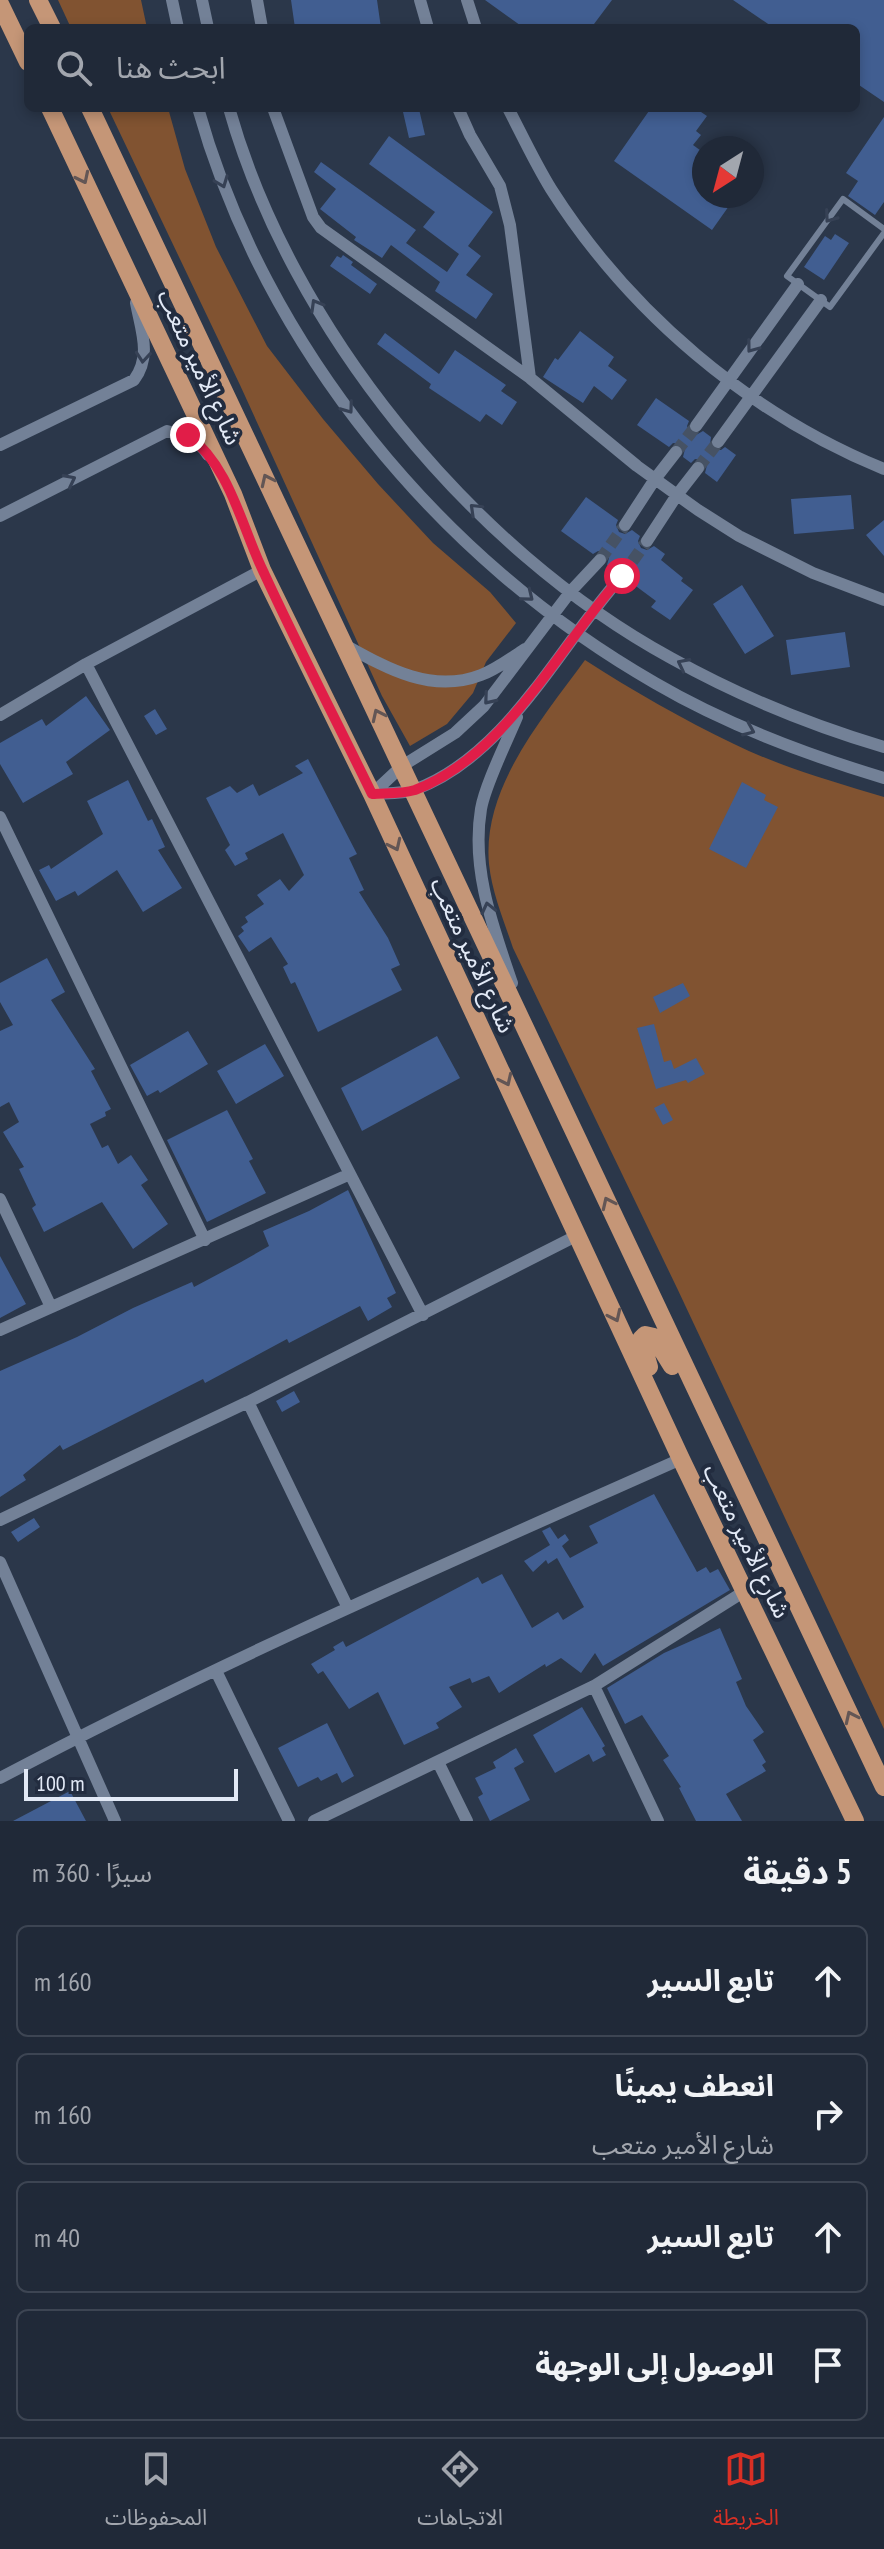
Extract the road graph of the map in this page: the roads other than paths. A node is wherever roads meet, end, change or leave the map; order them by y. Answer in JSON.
{"nodes":[{"id":1,"x":38,"y":0,"type":"edge"},
{"id":2,"x":172,"y":0,"type":"edge"},
{"id":3,"x":202,"y":0,"type":"edge"},
{"id":4,"x":257,"y":0,"type":"edge"},
{"id":5,"x":420,"y":0,"type":"edge"},
{"id":6,"x":467,"y":0,"type":"edge"},
{"id":7,"x":0,"y":4,"type":"edge"},
{"id":8,"x":50,"y":24,"type":"edge"},
{"id":9,"x":177,"y":24,"type":"edge"},
{"id":10,"x":207,"y":24,"type":"edge"},
{"id":11,"x":261,"y":24,"type":"edge"},
{"id":12,"x":427,"y":24,"type":"edge"},
{"id":13,"x":475,"y":24,"type":"edge"},
{"id":14,"x":24,"y":54,"type":"edge"},
{"id":15,"x":52,"y":112,"type":"edge"},
{"id":16,"x":92,"y":112,"type":"edge"},
{"id":17,"x":199,"y":112,"type":"edge"},
{"id":18,"x":230,"y":112,"type":"edge"},
{"id":19,"x":274,"y":112,"type":"edge"},
{"id":20,"x":460,"y":112,"type":"edge"},
{"id":21,"x":510,"y":112,"type":"edge"},
{"id":22,"x":884,"y":231,"type":"edge"},
{"id":23,"x":132,"y":280,"type":"junction"},
{"id":24,"x":798,"y":284,"type":"junction"},
{"id":25,"x":821,"y":300,"type":"junction"},
{"id":26,"x":530,"y":378,"type":"junction"},
{"id":27,"x":728,"y":379,"type":"junction"},
{"id":28,"x":751,"y":395,"type":"junction"},
{"id":29,"x":696,"y":426,"type":"tunnel mouth"},
{"id":30,"x":1,"y":442,"type":"edge"},
{"id":31,"x":718,"y":442,"type":"tunnel mouth"},
{"id":32,"x":676,"y":452,"type":"tunnel mouth"},
{"id":33,"x":698,"y":468,"type":"tunnel mouth"},
{"id":34,"x":884,"y":469,"type":"edge"},
{"id":35,"x":655,"y":479,"type":"junction"},
{"id":36,"x":233,"y":494,"type":"junction"},
{"id":37,"x":677,"y":495,"type":"junction"},
{"id":38,"x":0,"y":516,"type":"edge"},
{"id":39,"x":625,"y":525,"type":"tunnel mouth"},
{"id":40,"x":647,"y":541,"type":"tunnel mouth"},
{"id":41,"x":600,"y":560,"type":"tunnel mouth"},
{"id":42,"x":262,"y":570,"type":"junction"},
{"id":43,"x":622,"y":576,"type":"tunnel mouth"},
{"id":44,"x":571,"y":591,"type":"junction"},
{"id":45,"x":884,"y":600,"type":"edge"},
{"id":46,"x":594,"y":608,"type":"junction"},
{"id":47,"x":554,"y":615,"type":"junction"},
{"id":48,"x":576,"y":631,"type":"junction"},
{"id":49,"x":345,"y":645,"type":"junction"},
{"id":50,"x":531,"y":646,"type":"junction"},
{"id":51,"x":86,"y":664,"type":"junction"},
{"id":52,"x":0,"y":715,"type":"edge"},
{"id":53,"x":500,"y":740,"type":"junction"},
{"id":54,"x":884,"y":747,"type":"edge"},
{"id":55,"x":402,"y":766,"type":"junction"},
{"id":56,"x":884,"y":778,"type":"edge"},
{"id":57,"x":413,"y":790,"type":"junction"},
{"id":58,"x":372,"y":794,"type":"junction"},
{"id":59,"x":0,"y":817,"type":"edge"},
{"id":60,"x":529,"y":1035,"type":"junction"},
{"id":61,"x":350,"y":1174,"type":"junction"},
{"id":62,"x":0,"y":1199,"type":"edge"},
{"id":63,"x":578,"y":1235,"type":"junction"},
{"id":64,"x":205,"y":1240,"type":"junction"},
{"id":65,"x":51,"y":1307,"type":"junction"},
{"id":66,"x":423,"y":1315,"type":"junction"},
{"id":67,"x":0,"y":1330,"type":"edge"},
{"id":68,"x":248,"y":1402,"type":"junction"},
{"id":69,"x":681,"y":1459,"type":"junction"},
{"id":70,"x":0,"y":1520,"type":"edge"},
{"id":71,"x":774,"y":1555,"type":"junction"},
{"id":72,"x":0,"y":1562,"type":"edge"},
{"id":73,"x":745,"y":1591,"type":"junction"},
{"id":74,"x":348,"y":1608,"type":"junction"},
{"id":75,"x":216,"y":1671,"type":"junction"},
{"id":76,"x":594,"y":1686,"type":"junction"},
{"id":77,"x":77,"y":1738,"type":"junction"},
{"id":78,"x":438,"y":1762,"type":"junction"},
{"id":79,"x":0,"y":1778,"type":"edge"},
{"id":80,"x":884,"y":1787,"type":"edge"},
{"id":81,"x":115,"y":1821,"type":"edge"},
{"id":82,"x":289,"y":1821,"type":"edge"},
{"id":83,"x":314,"y":1821,"type":"edge"},
{"id":84,"x":467,"y":1821,"type":"edge"},
{"id":85,"x":658,"y":1821,"type":"edge"},
{"id":86,"x":855,"y":1821,"type":"edge"}],
"edges":[{"from":1,"to":8,"type":"main road"},
{"from":2,"to":9,"type":"street"},
{"from":3,"to":10,"type":"street"},
{"from":4,"to":11,"type":"street"},
{"from":5,"to":12,"type":"street"},
{"from":6,"to":13,"type":"street"},
{"from":7,"to":14,"type":"main road"},
{"from":15,"to":23,"type":"main road","name":"شارع الأمير متعب","one_way":true},
{"from":49,"to":16,"type":"main road","name":"شارع الأمير متعب","one_way":true},
{"from":17,"to":47,"type":"street","one_way":true},
{"from":44,"to":18,"type":"street","one_way":true},
{"from":19,"to":26,"type":"street"},
{"from":20,"to":26,"type":"street"},
{"from":21,"to":27,"type":"street"},
{"from":22,"to":24,"type":"lane","one_way":true},
{"from":22,"to":25,"type":"lane"},
{"from":23,"to":30,"type":"street","one_way":true},
{"from":23,"to":36,"type":"main road","name":"شارع الأمير متعب"},
{"from":24,"to":25,"type":"lane"},
{"from":24,"to":27,"type":"street","one_way":true},
{"from":25,"to":28,"type":"street"},
{"from":26,"to":35,"type":"street"},
{"from":27,"to":28,"type":"street"},
{"from":27,"to":29,"type":"street"},
{"from":28,"to":31,"type":"street"},
{"from":28,"to":34,"type":"street"},
{"from":32,"to":35,"type":"street"},
{"from":33,"to":37,"type":"street"},
{"from":35,"to":37,"type":"street"},
{"from":35,"to":39,"type":"street"},
{"from":38,"to":36,"type":"street","one_way":true},
{"from":36,"to":42,"type":"main road","name":"شارع الأمير متعب"},
{"from":37,"to":40,"type":"street"},
{"from":37,"to":45,"type":"street"},
{"from":41,"to":44,"type":"street"},
{"from":42,"to":51,"type":"street"},
{"from":42,"to":58,"type":"main road","name":"شارع الأمير متعب"},
{"from":43,"to":46,"type":"street"},
{"from":44,"to":46,"type":"street"},
{"from":44,"to":47,"type":"street"},
{"from":46,"to":48,"type":"street"},
{"from":54,"to":46,"type":"street","one_way":true},
{"from":47,"to":48,"type":"street"},
{"from":47,"to":50,"type":"street"},
{"from":48,"to":53,"type":"street"},
{"from":48,"to":56,"type":"street","one_way":true},
{"from":49,"to":50,"type":"street"},
{"from":55,"to":49,"type":"main road","name":"شارع الأمير متعب","one_way":true},
{"from":50,"to":55,"type":"street","one_way":true},
{"from":51,"to":52,"type":"street"},
{"from":51,"to":61,"type":"street"},
{"from":53,"to":57,"type":"street"},
{"from":60,"to":53,"type":"street","one_way":true},
{"from":55,"to":57,"type":"main road","name":"شارع الأمير متعب"},
{"from":55,"to":58,"type":"street"},
{"from":57,"to":58,"type":"street"},
{"from":57,"to":60,"type":"main road","name":"شارع الأمير متعب"},
{"from":58,"to":63,"type":"main road","name":"شارع الأمير متعب","one_way":true},
{"from":59,"to":64,"type":"street"},
{"from":71,"to":60,"type":"main road","name":"شارع الأمير متعب","one_way":true},
{"from":61,"to":64,"type":"street"},
{"from":61,"to":66,"type":"street"},
{"from":62,"to":65,"type":"street"},
{"from":63,"to":66,"type":"street"},
{"from":63,"to":69,"type":"main road","name":"شارع الأمير متعب","one_way":true},
{"from":64,"to":65,"type":"street"},
{"from":65,"to":67,"type":"street"},
{"from":66,"to":68,"type":"street"},
{"from":68,"to":70,"type":"street"},
{"from":68,"to":74,"type":"street"},
{"from":69,"to":71,"type":"main road"},
{"from":69,"to":73,"type":"main road","name":"شارع الأمير متعب"},
{"from":69,"to":74,"type":"street"},
{"from":80,"to":71,"type":"main road","name":"شارع الأمير متعب","one_way":true},
{"from":72,"to":77,"type":"street"},
{"from":73,"to":76,"type":"street"},
{"from":73,"to":86,"type":"main road","name":"شارع الأمير متعب"},
{"from":74,"to":75,"type":"street"},
{"from":75,"to":77,"type":"street"},
{"from":75,"to":82,"type":"street"},
{"from":76,"to":78,"type":"street"},
{"from":76,"to":85,"type":"street"},
{"from":77,"to":79,"type":"street"},
{"from":77,"to":81,"type":"street"},
{"from":78,"to":83,"type":"street"},
{"from":78,"to":84,"type":"street"}]}
